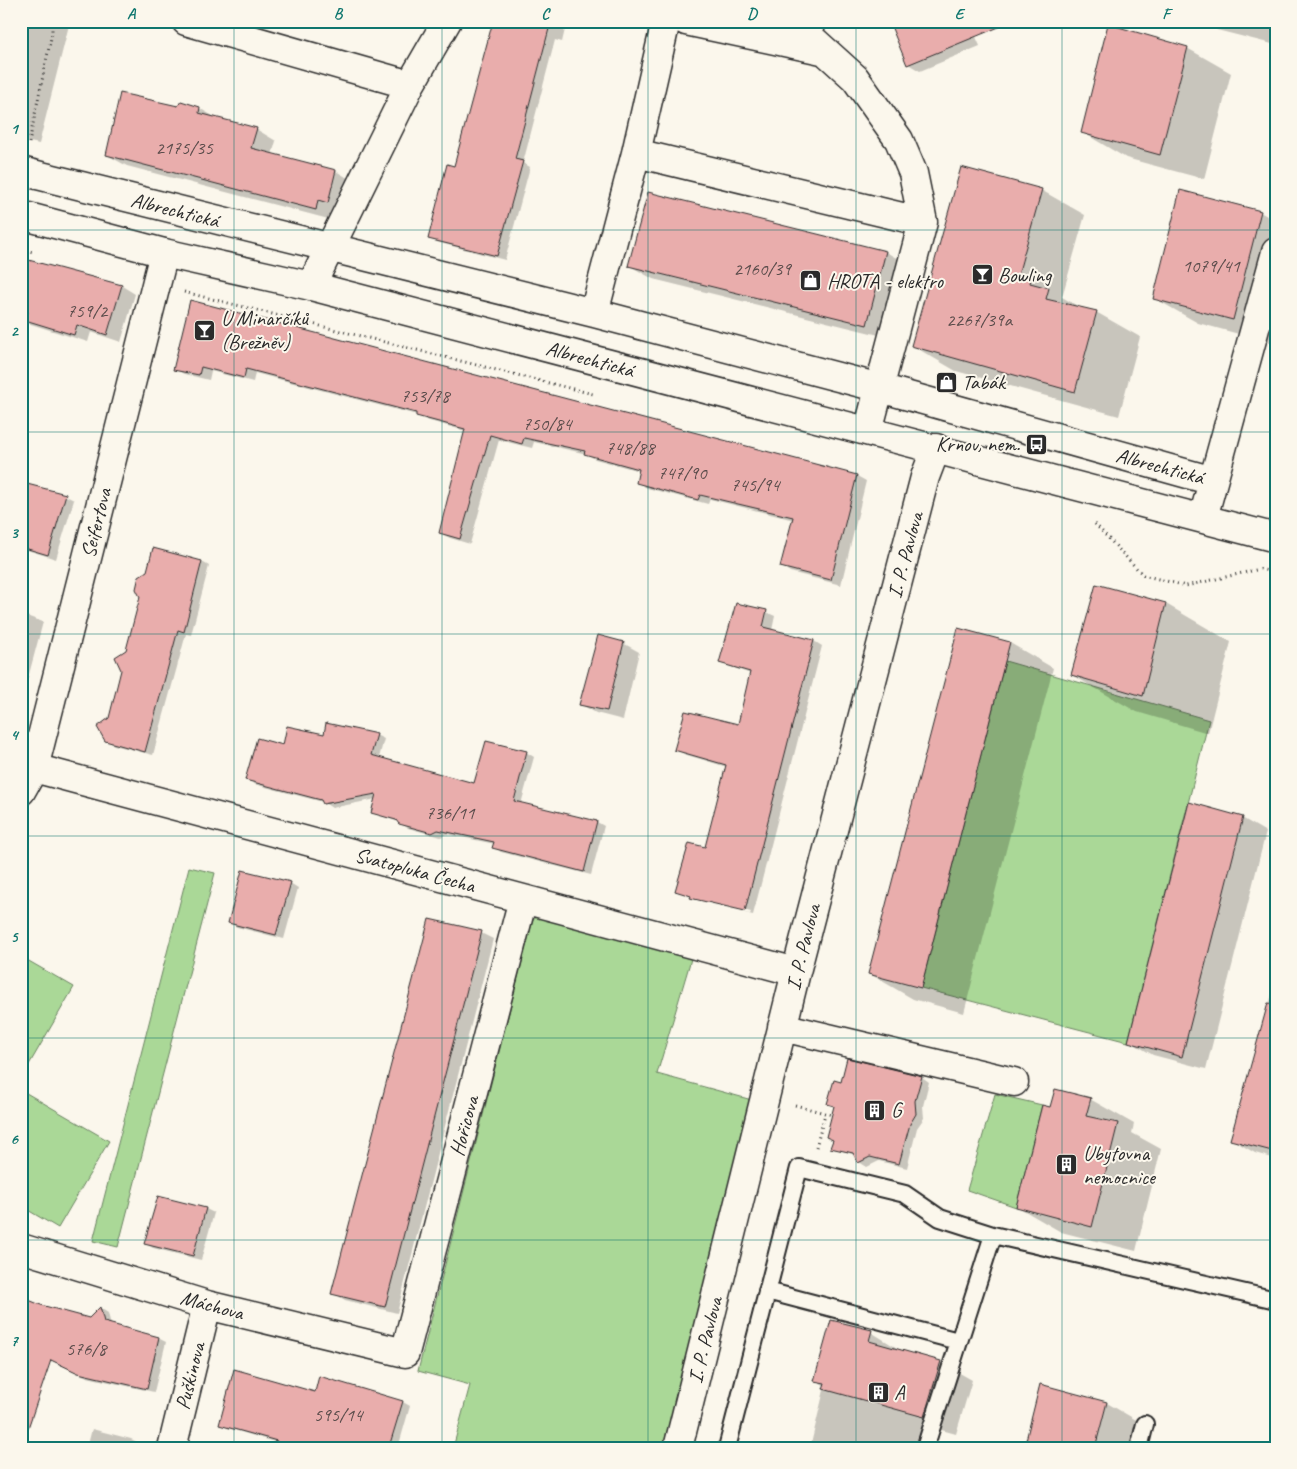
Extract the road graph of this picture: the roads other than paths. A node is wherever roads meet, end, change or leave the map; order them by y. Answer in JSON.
{"nodes":[{"id":1,"x":186,"y":21,"type":"edge"},
{"id":2,"x":447,"y":21,"type":"edge"},
{"id":3,"x":666,"y":21,"type":"edge"},
{"id":4,"x":686,"y":21,"type":"edge"},
{"id":5,"x":792,"y":21,"type":"edge"},
{"id":6,"x":824,"y":50,"type":"junction"},
{"id":7,"x":410,"y":85,"type":"junction"},
{"id":8,"x":636,"y":154,"type":"junction"},
{"id":9,"x":25,"y":158,"type":"edge"},
{"id":10,"x":21,"y":215,"type":"edge"},
{"id":11,"x":923,"y":222,"type":"junction"},
{"id":12,"x":329,"y":249,"type":"junction"},
{"id":13,"x":1276,"y":252,"type":"edge"},
{"id":14,"x":164,"y":253,"type":"junction"},
{"id":15,"x":311,"y":286,"type":"junction"},
{"id":16,"x":594,"y":313,"type":"junction"},
{"id":17,"x":880,"y":388,"type":"junction"},
{"id":18,"x":868,"y":431,"type":"junction"},
{"id":19,"x":936,"y":448,"type":"junction"},
{"id":20,"x":1213,"y":481,"type":"junction"},
{"id":21,"x":1203,"y":518,"type":"junction"},
{"id":22,"x":1276,"y":538,"type":"edge"},
{"id":23,"x":26,"y":774,"type":"edge"},
{"id":24,"x":523,"y":899,"type":"junction"},
{"id":25,"x":796,"y":972,"type":"junction"},
{"id":26,"x":782,"y":1027,"type":"junction"},
{"id":27,"x":1014,"y":1082,"type":"dead end"},
{"id":28,"x":993,"y":1234,"type":"junction"},
{"id":29,"x":21,"y":1248,"type":"edge"},
{"id":30,"x":767,"y":1291,"type":"junction"},
{"id":31,"x":1276,"y":1300,"type":"edge"},
{"id":32,"x":207,"y":1305,"type":"junction"},
{"id":33,"x":958,"y":1341,"type":"junction"},
{"id":34,"x":405,"y":1354,"type":"joint"},
{"id":35,"x":1145,"y":1424,"type":"dead end"},
{"id":36,"x":172,"y":1448,"type":"edge"},
{"id":37,"x":678,"y":1448,"type":"edge"},
{"id":38,"x":727,"y":1448,"type":"edge"},
{"id":39,"x":925,"y":1448,"type":"edge"},
{"id":40,"x":1139,"y":1448,"type":"edge"}],
"edges":[{"from":1,"to":7,"type":"street"},
{"from":2,"to":7,"type":"street"},
{"from":3,"to":8,"type":"street"},
{"from":4,"to":6,"type":"street"},
{"from":5,"to":6,"type":"street"},
{"from":6,"to":11,"type":"street"},
{"from":7,"to":12,"type":"street"},
{"from":8,"to":11,"type":"street"},
{"from":8,"to":16,"type":"street"},
{"from":9,"to":12,"type":"street","name":"Albrechtická"},
{"from":10,"to":14,"type":"street","name":"Albrechtická"},
{"from":11,"to":17,"type":"street"},
{"from":12,"to":15,"type":"street"},
{"from":12,"to":16,"type":"street","name":"Albrechtická"},
{"from":13,"to":20,"type":"street","name":"Albrechtická"},
{"from":14,"to":15,"type":"street","name":"Albrechtická"},
{"from":14,"to":23,"type":"street","name":"Seifertova"},
{"from":15,"to":18,"type":"street","name":"Albrechtická"},
{"from":16,"to":17,"type":"street","name":"Albrechtická"},
{"from":17,"to":18,"type":"street"},
{"from":17,"to":20,"type":"street","name":"Albrechtická"},
{"from":18,"to":19,"type":"street","name":"Albrechtická"},
{"from":19,"to":21,"type":"street","name":"Albrechtická"},
{"from":19,"to":25,"type":"street","name":"I. P. Pavlova"},
{"from":20,"to":21,"type":"street"},
{"from":21,"to":22,"type":"street","name":"Albrechtická"},
{"from":23,"to":24,"type":"street","name":"Svatopluka Čecha"},
{"from":24,"to":25,"type":"street","name":"Svatopluka Čecha"},
{"from":24,"to":34,"type":"street","name":"Hořicova"},
{"from":25,"to":26,"type":"street","name":"I. P. Pavlova"},
{"from":26,"to":27,"type":"street"},
{"from":26,"to":37,"type":"street","name":"I. P. Pavlova"},
{"from":28,"to":30,"type":"lane"},
{"from":28,"to":31,"type":"lane"},
{"from":28,"to":33,"type":"lane"},
{"from":29,"to":32,"type":"street","name":"Máchova"},
{"from":30,"to":33,"type":"lane"},
{"from":30,"to":38,"type":"lane"},
{"from":32,"to":34,"type":"street","name":"Máchova"},
{"from":32,"to":36,"type":"street","name":"Puškinova"},
{"from":33,"to":39,"type":"lane"},
{"from":35,"to":40,"type":"lane"}]}
